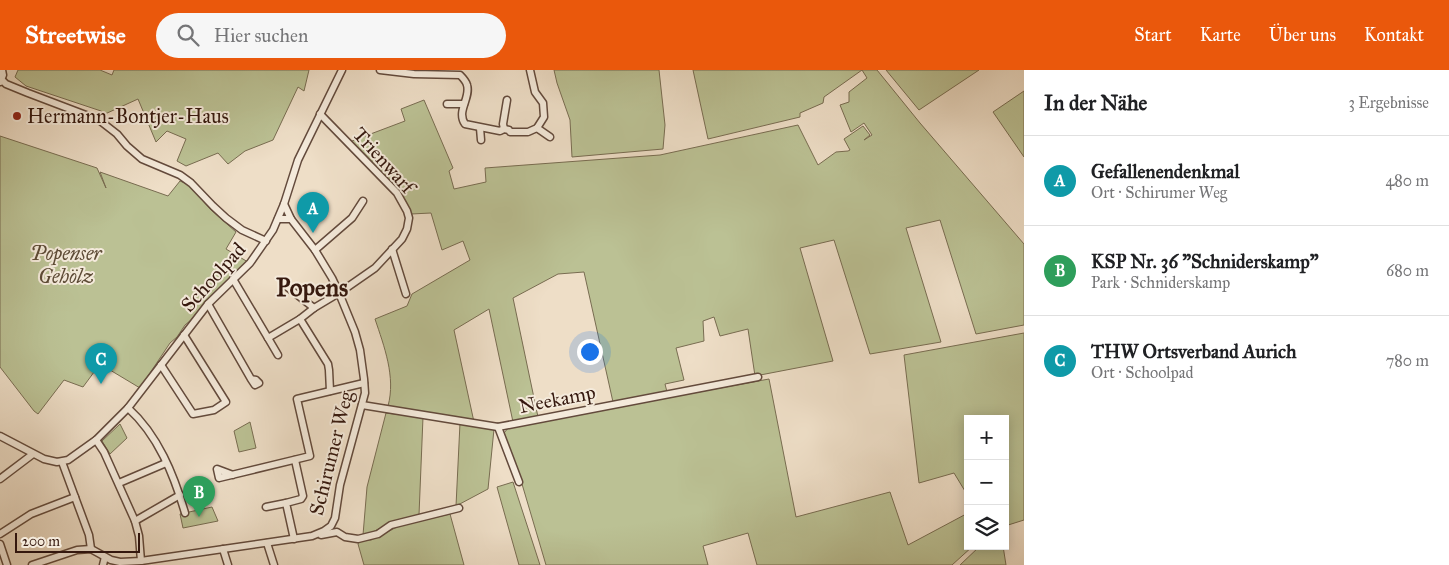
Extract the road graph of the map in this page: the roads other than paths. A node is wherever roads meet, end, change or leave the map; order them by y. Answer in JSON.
{"nodes":[{"id":1,"x":2,"y":70,"type":"edge"},
{"id":2,"x":342,"y":70,"type":"edge"},
{"id":3,"x":380,"y":70,"type":"edge"},
{"id":4,"x":530,"y":70,"type":"edge"},
{"id":5,"x":1,"y":81,"type":"edge"},
{"id":6,"x":507,"y":100,"type":"dead end"},
{"id":7,"x":447,"y":104,"type":"dead end"},
{"id":8,"x":464,"y":104,"type":"junction"},
{"id":9,"x":320,"y":114,"type":"junction"},
{"id":10,"x":480,"y":128,"type":"junction"},
{"id":11,"x":538,"y":128,"type":"junction"},
{"id":12,"x":505,"y":131,"type":"junction"},
{"id":13,"x":550,"y":137,"type":"dead end"},
{"id":14,"x":481,"y":140,"type":"dead end"},
{"id":15,"x":363,"y":201,"type":"dead end"},
{"id":16,"x":284,"y":204,"type":"junction"},
{"id":17,"x":278,"y":219,"type":"junction"},
{"id":18,"x":291,"y":220,"type":"junction"},
{"id":19,"x":266,"y":241,"type":"junction"},
{"id":20,"x":392,"y":249,"type":"junction"},
{"id":21,"x":315,"y":250,"type":"junction"},
{"id":22,"x":233,"y":279,"type":"junction"},
{"id":23,"x":286,"y":286,"type":"dead end"},
{"id":24,"x":339,"y":293,"type":"junction"},
{"id":25,"x":406,"y":294,"type":"dead end"},
{"id":26,"x":208,"y":304,"type":"junction"},
{"id":27,"x":314,"y":308,"type":"junction"},
{"id":28,"x":300,"y":319,"type":"junction"},
{"id":29,"x":184,"y":335,"type":"junction"},
{"id":30,"x":268,"y":338,"type":"junction"},
{"id":31,"x":278,"y":355,"type":"dead end"},
{"id":32,"x":161,"y":365,"type":"junction"},
{"id":33,"x":758,"y":378,"type":"dead end"},
{"id":34,"x":250,"y":379,"type":"dead end"},
{"id":35,"x":364,"y":383,"type":"junction"},
{"id":36,"x":330,"y":391,"type":"junction"},
{"id":37,"x":362,"y":405,"type":"junction"},
{"id":38,"x":128,"y":408,"type":"junction"},
{"id":39,"x":498,"y":427,"type":"junction"},
{"id":40,"x":0,"y":436,"type":"edge"},
{"id":41,"x":96,"y":440,"type":"junction"},
{"id":42,"x":33,"y":454,"type":"junction"},
{"id":43,"x":295,"y":460,"type":"junction"},
{"id":44,"x":62,"y":462,"type":"junction"},
{"id":45,"x":166,"y":463,"type":"junction"},
{"id":46,"x":233,"y":474,"type":"dead end"},
{"id":47,"x":0,"y":479,"type":"edge"},
{"id":48,"x":519,"y":482,"type":"dead end"},
{"id":49,"x":119,"y":483,"type":"junction"},
{"id":50,"x":180,"y":495,"type":"junction"},
{"id":51,"x":75,"y":497,"type":"junction"},
{"id":52,"x":286,"y":503,"type":"junction"},
{"id":53,"x":266,"y":507,"type":"dead end"},
{"id":54,"x":458,"y":508,"type":"dead end"},
{"id":55,"x":185,"y":513,"type":"dead end"},
{"id":56,"x":335,"y":518,"type":"junction"},
{"id":57,"x":135,"y":521,"type":"junction"},
{"id":58,"x":337,"y":532,"type":"junction"},
{"id":59,"x":0,"y":534,"type":"edge"},
{"id":60,"x":312,"y":536,"type":"junction"},
{"id":61,"x":294,"y":539,"type":"junction"},
{"id":62,"x":267,"y":543,"type":"junction"},
{"id":63,"x":0,"y":544,"type":"edge"},
{"id":64,"x":91,"y":549,"type":"junction"},
{"id":65,"x":223,"y":549,"type":"junction"},
{"id":66,"x":105,"y":557,"type":"junction"},
{"id":67,"x":141,"y":561,"type":"junction"},
{"id":68,"x":134,"y":563,"type":"edge"},
{"id":69,"x":7,"y":565,"type":"edge"},
{"id":70,"x":32,"y":565,"type":"edge"},
{"id":71,"x":103,"y":565,"type":"edge"},
{"id":72,"x":228,"y":565,"type":"edge"},
{"id":73,"x":274,"y":565,"type":"edge"}],
"edges":[{"from":1,"to":5,"type":"street"},
{"from":2,"to":9,"type":"street","name":"Schoolpad"},
{"from":3,"to":8,"type":"street"},
{"from":4,"to":11,"type":"street"},
{"from":5,"to":19,"type":"street"},
{"from":6,"to":12,"type":"street"},
{"from":7,"to":8,"type":"street"},
{"from":8,"to":10,"type":"street"},
{"from":9,"to":16,"type":"street","name":"Schoolpad"},
{"from":9,"to":20,"type":"street","name":"Trienwarf"},
{"from":10,"to":12,"type":"street"},
{"from":10,"to":14,"type":"street"},
{"from":11,"to":12,"type":"street"},
{"from":11,"to":13,"type":"street"},
{"from":15,"to":21,"type":"street"},
{"from":16,"to":17,"type":"street","name":"Schoolpad"},
{"from":16,"to":18,"type":"street","name":"Schirumer Weg"},
{"from":17,"to":18,"type":"street"},
{"from":17,"to":19,"type":"street","name":"Schoolpad"},
{"from":18,"to":21,"type":"street","name":"Schirumer Weg"},
{"from":19,"to":22,"type":"street","name":"Schoolpad"},
{"from":20,"to":24,"type":"street","name":"Trienwarf"},
{"from":20,"to":25,"type":"street"},
{"from":21,"to":24,"type":"street","name":"Schirumer Weg"},
{"from":22,"to":26,"type":"street","name":"Schoolpad"},
{"from":22,"to":30,"type":"street"},
{"from":23,"to":27,"type":"street"},
{"from":24,"to":27,"type":"street","name":"Trienwarf"},
{"from":24,"to":35,"type":"street","name":"Schirumer Weg"},
{"from":26,"to":29,"type":"street","name":"Schoolpad"},
{"from":26,"to":34,"type":"street"},
{"from":27,"to":28,"type":"street","name":"Trienwarf"},
{"from":28,"to":30,"type":"street","name":"Trienwarf"},
{"from":28,"to":36,"type":"street"},
{"from":29,"to":32,"type":"street","name":"Schoolpad"},
{"from":29,"to":32,"type":"street"},
{"from":30,"to":31,"type":"street"},
{"from":32,"to":38,"type":"street","name":"Schoolpad"},
{"from":33,"to":39,"type":"street","name":"Neekamp"},
{"from":35,"to":36,"type":"street"},
{"from":35,"to":37,"type":"street","name":"Schirumer Weg"},
{"from":36,"to":43,"type":"street"},
{"from":37,"to":39,"type":"street","name":"Neekamp"},
{"from":37,"to":56,"type":"street","name":"Schirumer Weg"},
{"from":38,"to":41,"type":"street","name":"Schoolpad"},
{"from":38,"to":45,"type":"street"},
{"from":39,"to":48,"type":"street"},
{"from":40,"to":42,"type":"street"},
{"from":41,"to":44,"type":"street","name":"Schoolpad"},
{"from":41,"to":49,"type":"street"},
{"from":42,"to":44,"type":"street"},
{"from":42,"to":47,"type":"street"},
{"from":43,"to":46,"type":"street"},
{"from":43,"to":52,"type":"street"},
{"from":44,"to":51,"type":"street"},
{"from":45,"to":49,"type":"street"},
{"from":45,"to":50,"type":"street"},
{"from":49,"to":57,"type":"street"},
{"from":50,"to":55,"type":"street"},
{"from":50,"to":57,"type":"street"},
{"from":51,"to":59,"type":"street"},
{"from":51,"to":64,"type":"street"},
{"from":52,"to":53,"type":"street"},
{"from":52,"to":61,"type":"street"},
{"from":54,"to":58,"type":"street"},
{"from":56,"to":58,"type":"street"},
{"from":56,"to":60,"type":"street","name":"Schirumer Weg"},
{"from":57,"to":67,"type":"street"},
{"from":58,"to":60,"type":"street"},
{"from":60,"to":61,"type":"street","name":"Schirumer Weg"},
{"from":61,"to":62,"type":"street","name":"Schirumer Weg"},
{"from":62,"to":65,"type":"street","name":"Schirumer Weg"},
{"from":62,"to":73,"type":"street"},
{"from":63,"to":69,"type":"street"},
{"from":64,"to":66,"type":"street","name":"Schirumer Weg"},
{"from":64,"to":70,"type":"street"},
{"from":65,"to":67,"type":"street","name":"Schirumer Weg"},
{"from":65,"to":72,"type":"street"},
{"from":66,"to":68,"type":"street","name":"Schirumer Weg"},
{"from":66,"to":71,"type":"street"},
{"from":67,"to":68,"type":"street","name":"Schirumer Weg"}]}
